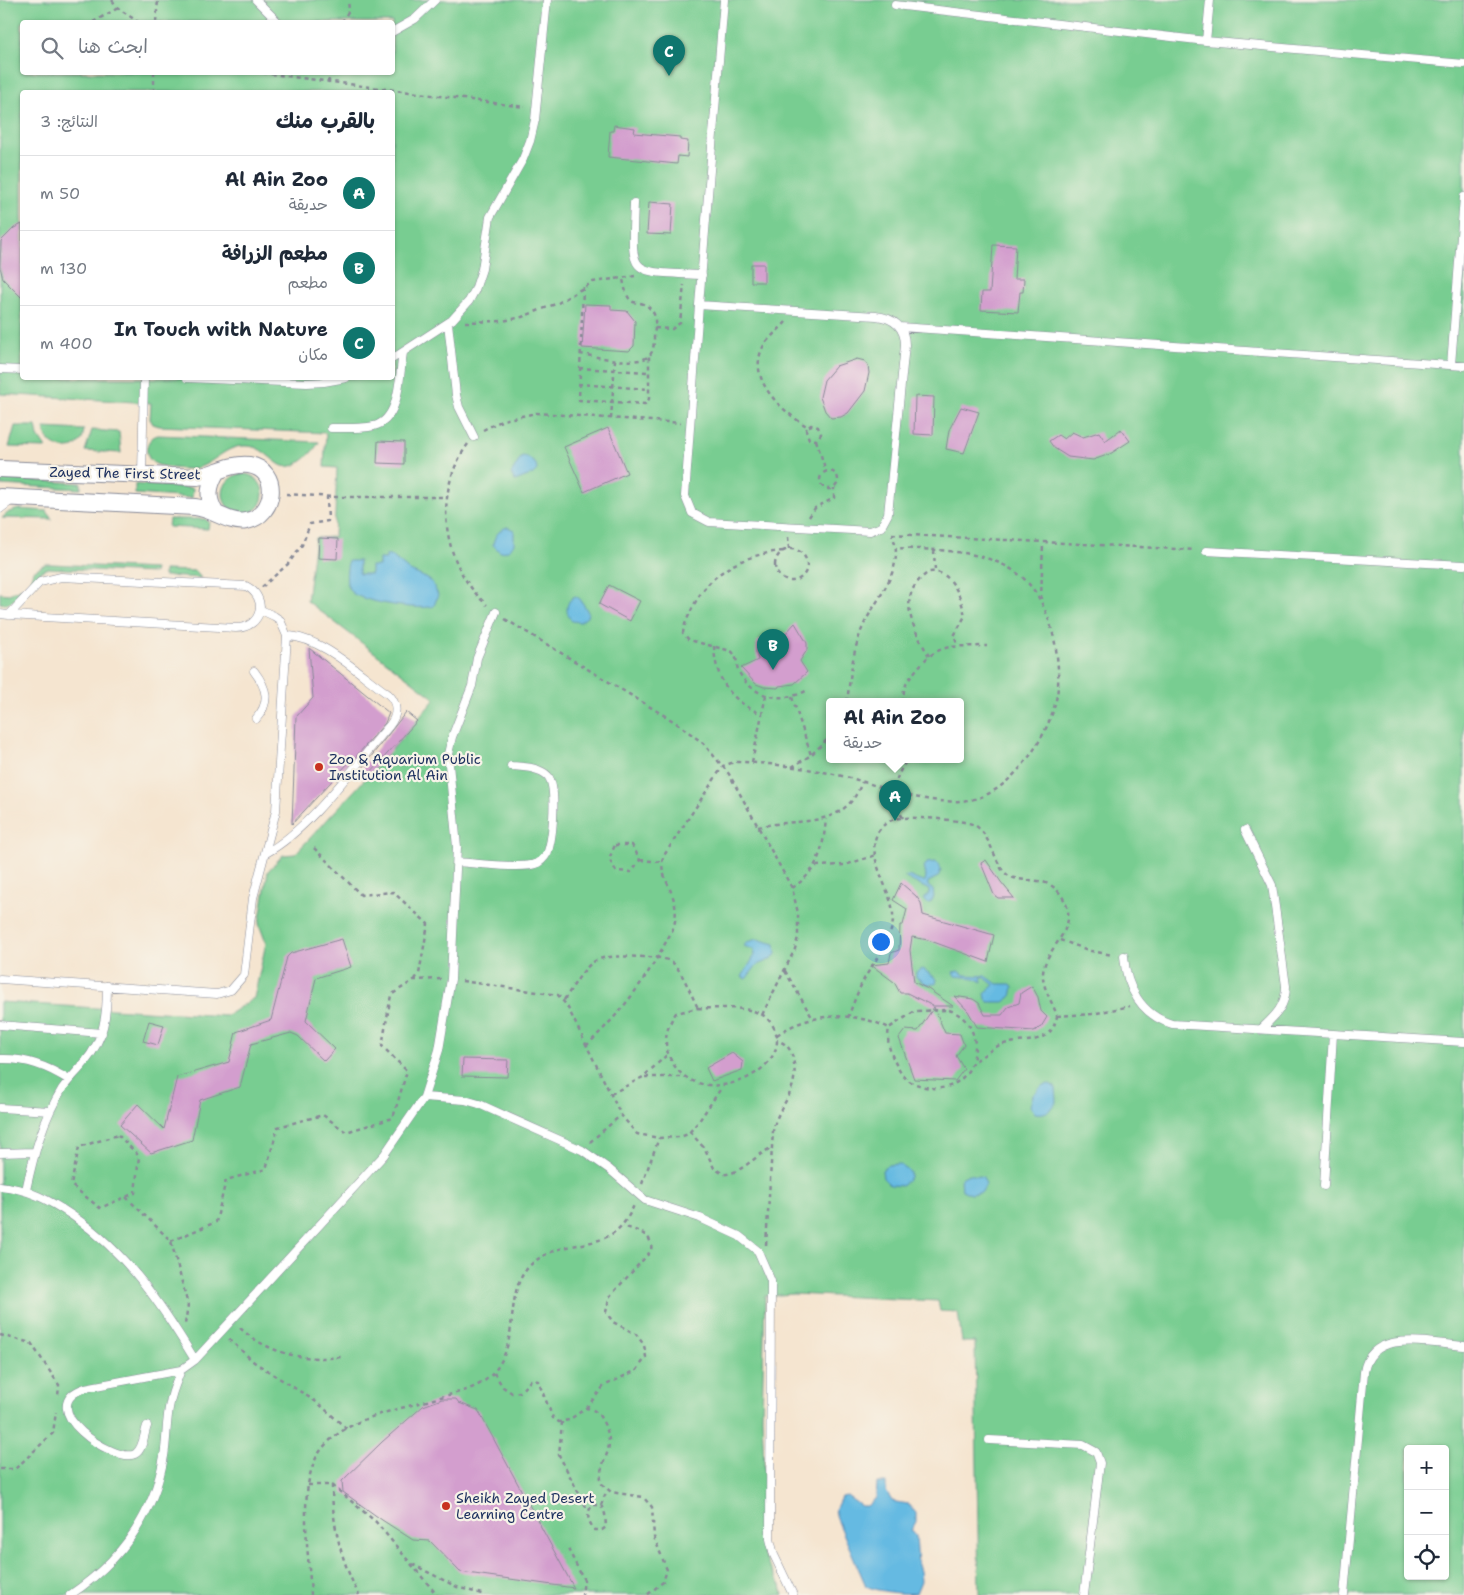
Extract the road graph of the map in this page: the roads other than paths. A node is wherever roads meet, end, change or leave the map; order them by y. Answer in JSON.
{"nodes":[{"id":1,"x":256,"y":0,"type":"edge"},
{"id":2,"x":435,"y":0,"type":"edge"},
{"id":3,"x":547,"y":0,"type":"edge"},
{"id":4,"x":724,"y":0,"type":"edge"},
{"id":5,"x":1210,"y":0,"type":"edge"},
{"id":6,"x":895,"y":5,"type":"dead end"},
{"id":7,"x":276,"y":20,"type":"edge"},
{"id":8,"x":395,"y":30,"type":"edge"},
{"id":9,"x":1206,"y":41,"type":"junction"},
{"id":10,"x":1464,"y":64,"type":"edge"},
{"id":11,"x":1464,"y":197,"type":"edge"},
{"id":12,"x":634,"y":203,"type":"dead end"},
{"id":13,"x":702,"y":275,"type":"junction"},
{"id":14,"x":699,"y":305,"type":"junction"},
{"id":15,"x":450,"y":322,"type":"junction"},
{"id":16,"x":900,"y":326,"type":"junction"},
{"id":17,"x":403,"y":353,"type":"junction"},
{"id":18,"x":395,"y":357,"type":"edge"},
{"id":19,"x":1451,"y":365,"type":"junction"},
{"id":20,"x":1464,"y":366,"type":"edge"},
{"id":21,"x":0,"y":369,"type":"edge"},
{"id":22,"x":20,"y":370,"type":"edge"},
{"id":23,"x":144,"y":380,"type":"edge"},
{"id":24,"x":235,"y":380,"type":"edge"},
{"id":25,"x":335,"y":380,"type":"edge"},
{"id":26,"x":331,"y":428,"type":"dead end"},
{"id":27,"x":474,"y":437,"type":"road end"},
{"id":28,"x":0,"y":468,"type":"edge"},
{"id":29,"x":216,"y":473,"type":"junction"},
{"id":30,"x":102,"y":474,"type":"junction"},
{"id":31,"x":142,"y":476,"type":"junction"},
{"id":32,"x":7,"y":498,"type":"edge"},
{"id":33,"x":99,"y":501,"type":"junction"},
{"id":34,"x":0,"y":509,"type":"edge"},
{"id":35,"x":215,"y":512,"type":"junction"},
{"id":36,"x":1206,"y":551,"type":"road end"},
{"id":37,"x":1464,"y":565,"type":"edge"},
{"id":38,"x":260,"y":610,"type":"junction"},
{"id":39,"x":496,"y":612,"type":"road end"},
{"id":40,"x":0,"y":614,"type":"edge"},
{"id":41,"x":9,"y":615,"type":"junction"},
{"id":42,"x":287,"y":636,"type":"junction"},
{"id":43,"x":254,"y":671,"type":"dead end"},
{"id":44,"x":256,"y":718,"type":"dead end"},
{"id":45,"x":511,"y":766,"type":"dead end"},
{"id":46,"x":1245,"y":830,"type":"dead end"},
{"id":47,"x":266,"y":853,"type":"junction"},
{"id":48,"x":457,"y":862,"type":"junction"},
{"id":49,"x":1124,"y":956,"type":"road end"},
{"id":50,"x":0,"y":979,"type":"edge"},
{"id":51,"x":107,"y":986,"type":"junction"},
{"id":52,"x":0,"y":1025,"type":"edge"},
{"id":53,"x":1260,"y":1030,"type":"junction"},
{"id":54,"x":102,"y":1034,"type":"junction"},
{"id":55,"x":1333,"y":1034,"type":"junction"},
{"id":56,"x":1464,"y":1042,"type":"edge"},
{"id":57,"x":0,"y":1059,"type":"edge"},
{"id":58,"x":69,"y":1080,"type":"junction"},
{"id":59,"x":424,"y":1097,"type":"junction"},
{"id":60,"x":0,"y":1108,"type":"edge"},
{"id":61,"x":50,"y":1111,"type":"junction"},
{"id":62,"x":34,"y":1152,"type":"junction"},
{"id":63,"x":0,"y":1153,"type":"edge"},
{"id":64,"x":0,"y":1186,"type":"edge"},
{"id":65,"x":1324,"y":1186,"type":"dead end"},
{"id":66,"x":26,"y":1190,"type":"junction"},
{"id":67,"x":1464,"y":1346,"type":"edge"},
{"id":68,"x":195,"y":1360,"type":"junction"},
{"id":69,"x":181,"y":1370,"type":"junction"},
{"id":70,"x":147,"y":1426,"type":"dead end"},
{"id":71,"x":989,"y":1440,"type":"dead end"},
{"id":72,"x":70,"y":1595,"type":"edge"},
{"id":73,"x":793,"y":1595,"type":"edge"},
{"id":74,"x":1084,"y":1595,"type":"edge"},
{"id":75,"x":1344,"y":1595,"type":"edge"}],
"edges":[{"from":1,"to":7,"type":"lane"},
{"from":2,"to":8,"type":"lane"},
{"from":3,"to":15,"type":"lane"},
{"from":4,"to":13,"type":"lane"},
{"from":5,"to":9,"type":"lane"},
{"from":6,"to":9,"type":"lane"},
{"from":9,"to":10,"type":"lane"},
{"from":11,"to":19,"type":"lane"},
{"from":12,"to":13,"type":"lane"},
{"from":13,"to":14,"type":"lane"},
{"from":14,"to":16,"type":"lane"},
{"from":14,"to":16,"type":"lane"},
{"from":15,"to":17,"type":"lane"},
{"from":15,"to":27,"type":"lane"},
{"from":16,"to":19,"type":"lane"},
{"from":17,"to":18,"type":"lane"},
{"from":17,"to":26,"type":"lane"},
{"from":19,"to":20,"type":"lane"},
{"from":21,"to":22,"type":"lane"},
{"from":23,"to":31,"type":"lane"},
{"from":24,"to":25,"type":"lane"},
{"from":28,"to":30,"type":"street","name":"Zayed The First Street"},
{"from":29,"to":31,"type":"street","name":"Zayed The First Street"},
{"from":29,"to":35,"type":"street"},
{"from":29,"to":35,"type":"street","name":"Zayed The First Street"},
{"from":30,"to":31,"type":"street","name":"Zayed The First Street"},
{"from":30,"to":33,"type":"street"},
{"from":32,"to":33,"type":"street","name":"Zayed The First Street"},
{"from":32,"to":34,"type":"lane"},
{"from":33,"to":35,"type":"street","name":"Zayed The First Street"},
{"from":36,"to":37,"type":"lane"},
{"from":38,"to":41,"type":"lane"},
{"from":38,"to":41,"type":"lane"},
{"from":38,"to":42,"type":"lane"},
{"from":39,"to":48,"type":"lane"},
{"from":40,"to":41,"type":"lane"},
{"from":42,"to":47,"type":"lane"},
{"from":42,"to":47,"type":"lane"},
{"from":43,"to":44,"type":"lane"},
{"from":45,"to":48,"type":"lane"},
{"from":46,"to":53,"type":"lane"},
{"from":47,"to":51,"type":"lane"},
{"from":48,"to":59,"type":"lane"},
{"from":49,"to":53,"type":"lane"},
{"from":50,"to":51,"type":"lane"},
{"from":51,"to":54,"type":"lane"},
{"from":52,"to":54,"type":"lane"},
{"from":53,"to":55,"type":"lane"},
{"from":54,"to":58,"type":"lane"},
{"from":55,"to":56,"type":"lane"},
{"from":55,"to":65,"type":"lane"},
{"from":57,"to":58,"type":"lane"},
{"from":58,"to":61,"type":"lane"},
{"from":59,"to":68,"type":"lane"},
{"from":59,"to":73,"type":"lane"},
{"from":60,"to":61,"type":"lane"},
{"from":61,"to":62,"type":"lane"},
{"from":62,"to":63,"type":"lane"},
{"from":62,"to":66,"type":"lane"},
{"from":64,"to":66,"type":"lane"},
{"from":66,"to":68,"type":"lane"},
{"from":67,"to":75,"type":"lane"},
{"from":68,"to":69,"type":"lane"},
{"from":69,"to":70,"type":"lane"},
{"from":69,"to":72,"type":"lane"},
{"from":71,"to":74,"type":"lane"}]}
